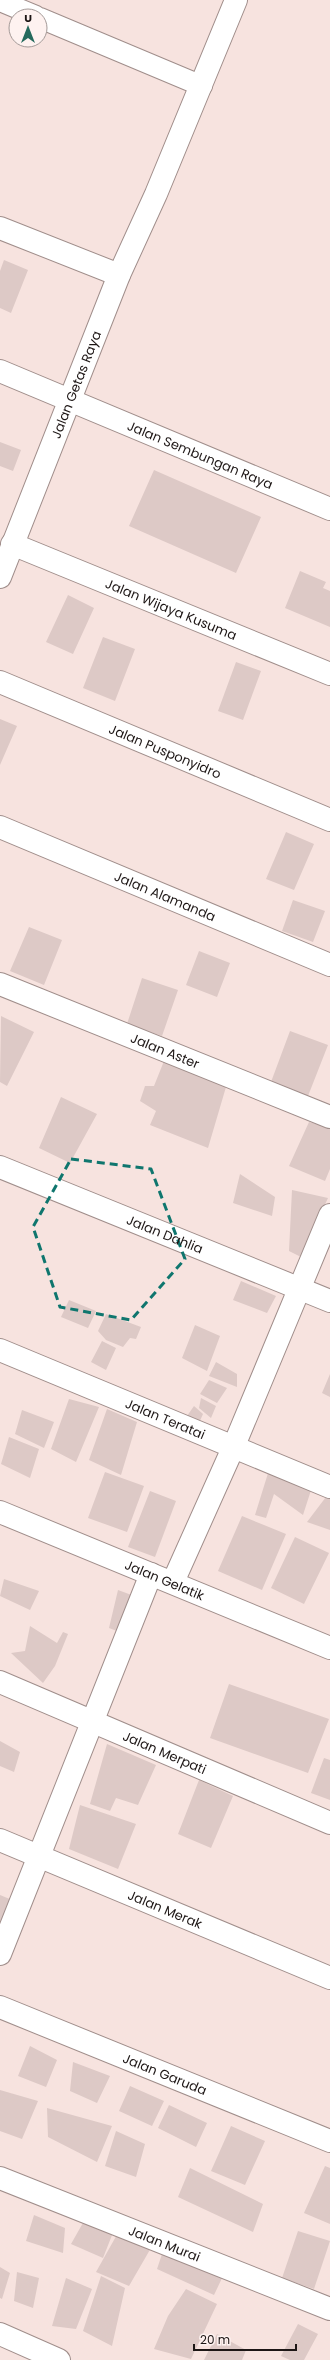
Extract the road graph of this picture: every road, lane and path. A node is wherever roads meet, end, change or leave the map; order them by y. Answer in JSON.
{"nodes":[{"id":1,"x":236,"y":0,"type":"edge"},
{"id":2,"x":0,"y":1,"type":"edge"},
{"id":3,"x":17,"y":8,"type":"edge"},
{"id":4,"x":48,"y":21,"type":"edge"},
{"id":5,"x":202,"y":86,"type":"junction"},
{"id":6,"x":0,"y":228,"type":"edge"},
{"id":7,"x":119,"y":275,"type":"junction"},
{"id":8,"x":0,"y":371,"type":"edge"},
{"id":9,"x":70,"y":399,"type":"junction"},
{"id":10,"x":330,"y":509,"type":"edge"},
{"id":11,"x":12,"y":544,"type":"junction"},
{"id":12,"x":1,"y":569,"type":"edge"},
{"id":13,"x":330,"y":674,"type":"edge"},
{"id":14,"x":0,"y":682,"type":"edge"},
{"id":15,"x":330,"y":820,"type":"edge"},
{"id":16,"x":0,"y":827,"type":"edge"},
{"id":17,"x":330,"y":965,"type":"edge"},
{"id":18,"x":0,"y":984,"type":"edge"},
{"id":19,"x":330,"y":1117,"type":"edge"},
{"id":20,"x":0,"y":1167,"type":"edge"},
{"id":21,"x":330,"y":1214,"type":"edge"},
{"id":22,"x":300,"y":1289,"type":"junction"},
{"id":23,"x":330,"y":1301,"type":"edge"},
{"id":24,"x":0,"y":1350,"type":"edge"},
{"id":25,"x":233,"y":1448,"type":"junction"},
{"id":26,"x":330,"y":1487,"type":"edge"},
{"id":27,"x":0,"y":1512,"type":"edge"},
{"id":28,"x":151,"y":1574,"type":"junction"},
{"id":29,"x":173,"y":1582,"type":"junction"},
{"id":30,"x":330,"y":1648,"type":"edge"},
{"id":31,"x":0,"y":1682,"type":"edge"},
{"id":32,"x":92,"y":1723,"type":"junction"},
{"id":33,"x":330,"y":1823,"type":"edge"},
{"id":34,"x":0,"y":1840,"type":"edge"},
{"id":35,"x":38,"y":1856,"type":"junction"},
{"id":36,"x":0,"y":1954,"type":"edge"},
{"id":37,"x":330,"y":1978,"type":"edge"},
{"id":38,"x":0,"y":2007,"type":"edge"},
{"id":39,"x":330,"y":2141,"type":"edge"},
{"id":40,"x":0,"y":2178,"type":"edge"},
{"id":41,"x":330,"y":2308,"type":"edge"},
{"id":42,"x":0,"y":2334,"type":"edge"},
{"id":43,"x":59,"y":2360,"type":"edge"}],
"edges":[{"from":1,"to":5,"type":"street","name":"Jalan Getas Raya"},
{"from":2,"to":3,"type":"lane"},
{"from":4,"to":5,"type":"lane"},
{"from":5,"to":7,"type":"street","name":"Jalan Getas Raya"},
{"from":6,"to":7,"type":"street"},
{"from":7,"to":9,"type":"street","name":"Jalan Getas Raya"},
{"from":8,"to":9,"type":"street","name":"Jalan Sembungan Raya"},
{"from":9,"to":10,"type":"street","name":"Jalan Sembungan Raya"},
{"from":9,"to":11,"type":"street","name":"Jalan Getas Raya"},
{"from":11,"to":12,"type":"street","name":"Jalan Getas Raya"},
{"from":11,"to":13,"type":"street","name":"Jalan Wijaya Kusuma"},
{"from":14,"to":15,"type":"street","name":"Jalan Pusponyidro"},
{"from":16,"to":17,"type":"street","name":"Jalan Alamanda"},
{"from":18,"to":19,"type":"street","name":"Jalan Aster"},
{"from":20,"to":22,"type":"street","name":"Jalan Dahlia"},
{"from":21,"to":22,"type":"street"},
{"from":22,"to":23,"type":"street","name":"Jalan Dahlia"},
{"from":22,"to":25,"type":"street"},
{"from":24,"to":25,"type":"street","name":"Jalan Teratai"},
{"from":25,"to":26,"type":"street","name":"Jalan Teratai"},
{"from":25,"to":29,"type":"street"},
{"from":27,"to":28,"type":"street","name":"Jalan Gelatik"},
{"from":28,"to":29,"type":"street","name":"Jalan Gelatik"},
{"from":28,"to":32,"type":"street"},
{"from":29,"to":30,"type":"street","name":"Jalan Gelatik"},
{"from":31,"to":32,"type":"street","name":"Jalan Merpati"},
{"from":32,"to":33,"type":"street","name":"Jalan Merpati"},
{"from":32,"to":35,"type":"street"},
{"from":34,"to":35,"type":"street","name":"Jalan Merak"},
{"from":35,"to":36,"type":"street"},
{"from":35,"to":37,"type":"street","name":"Jalan Merak"},
{"from":38,"to":39,"type":"street","name":"Jalan Garuda"},
{"from":40,"to":41,"type":"street","name":"Jalan Murai"},
{"from":42,"to":43,"type":"street"}]}
